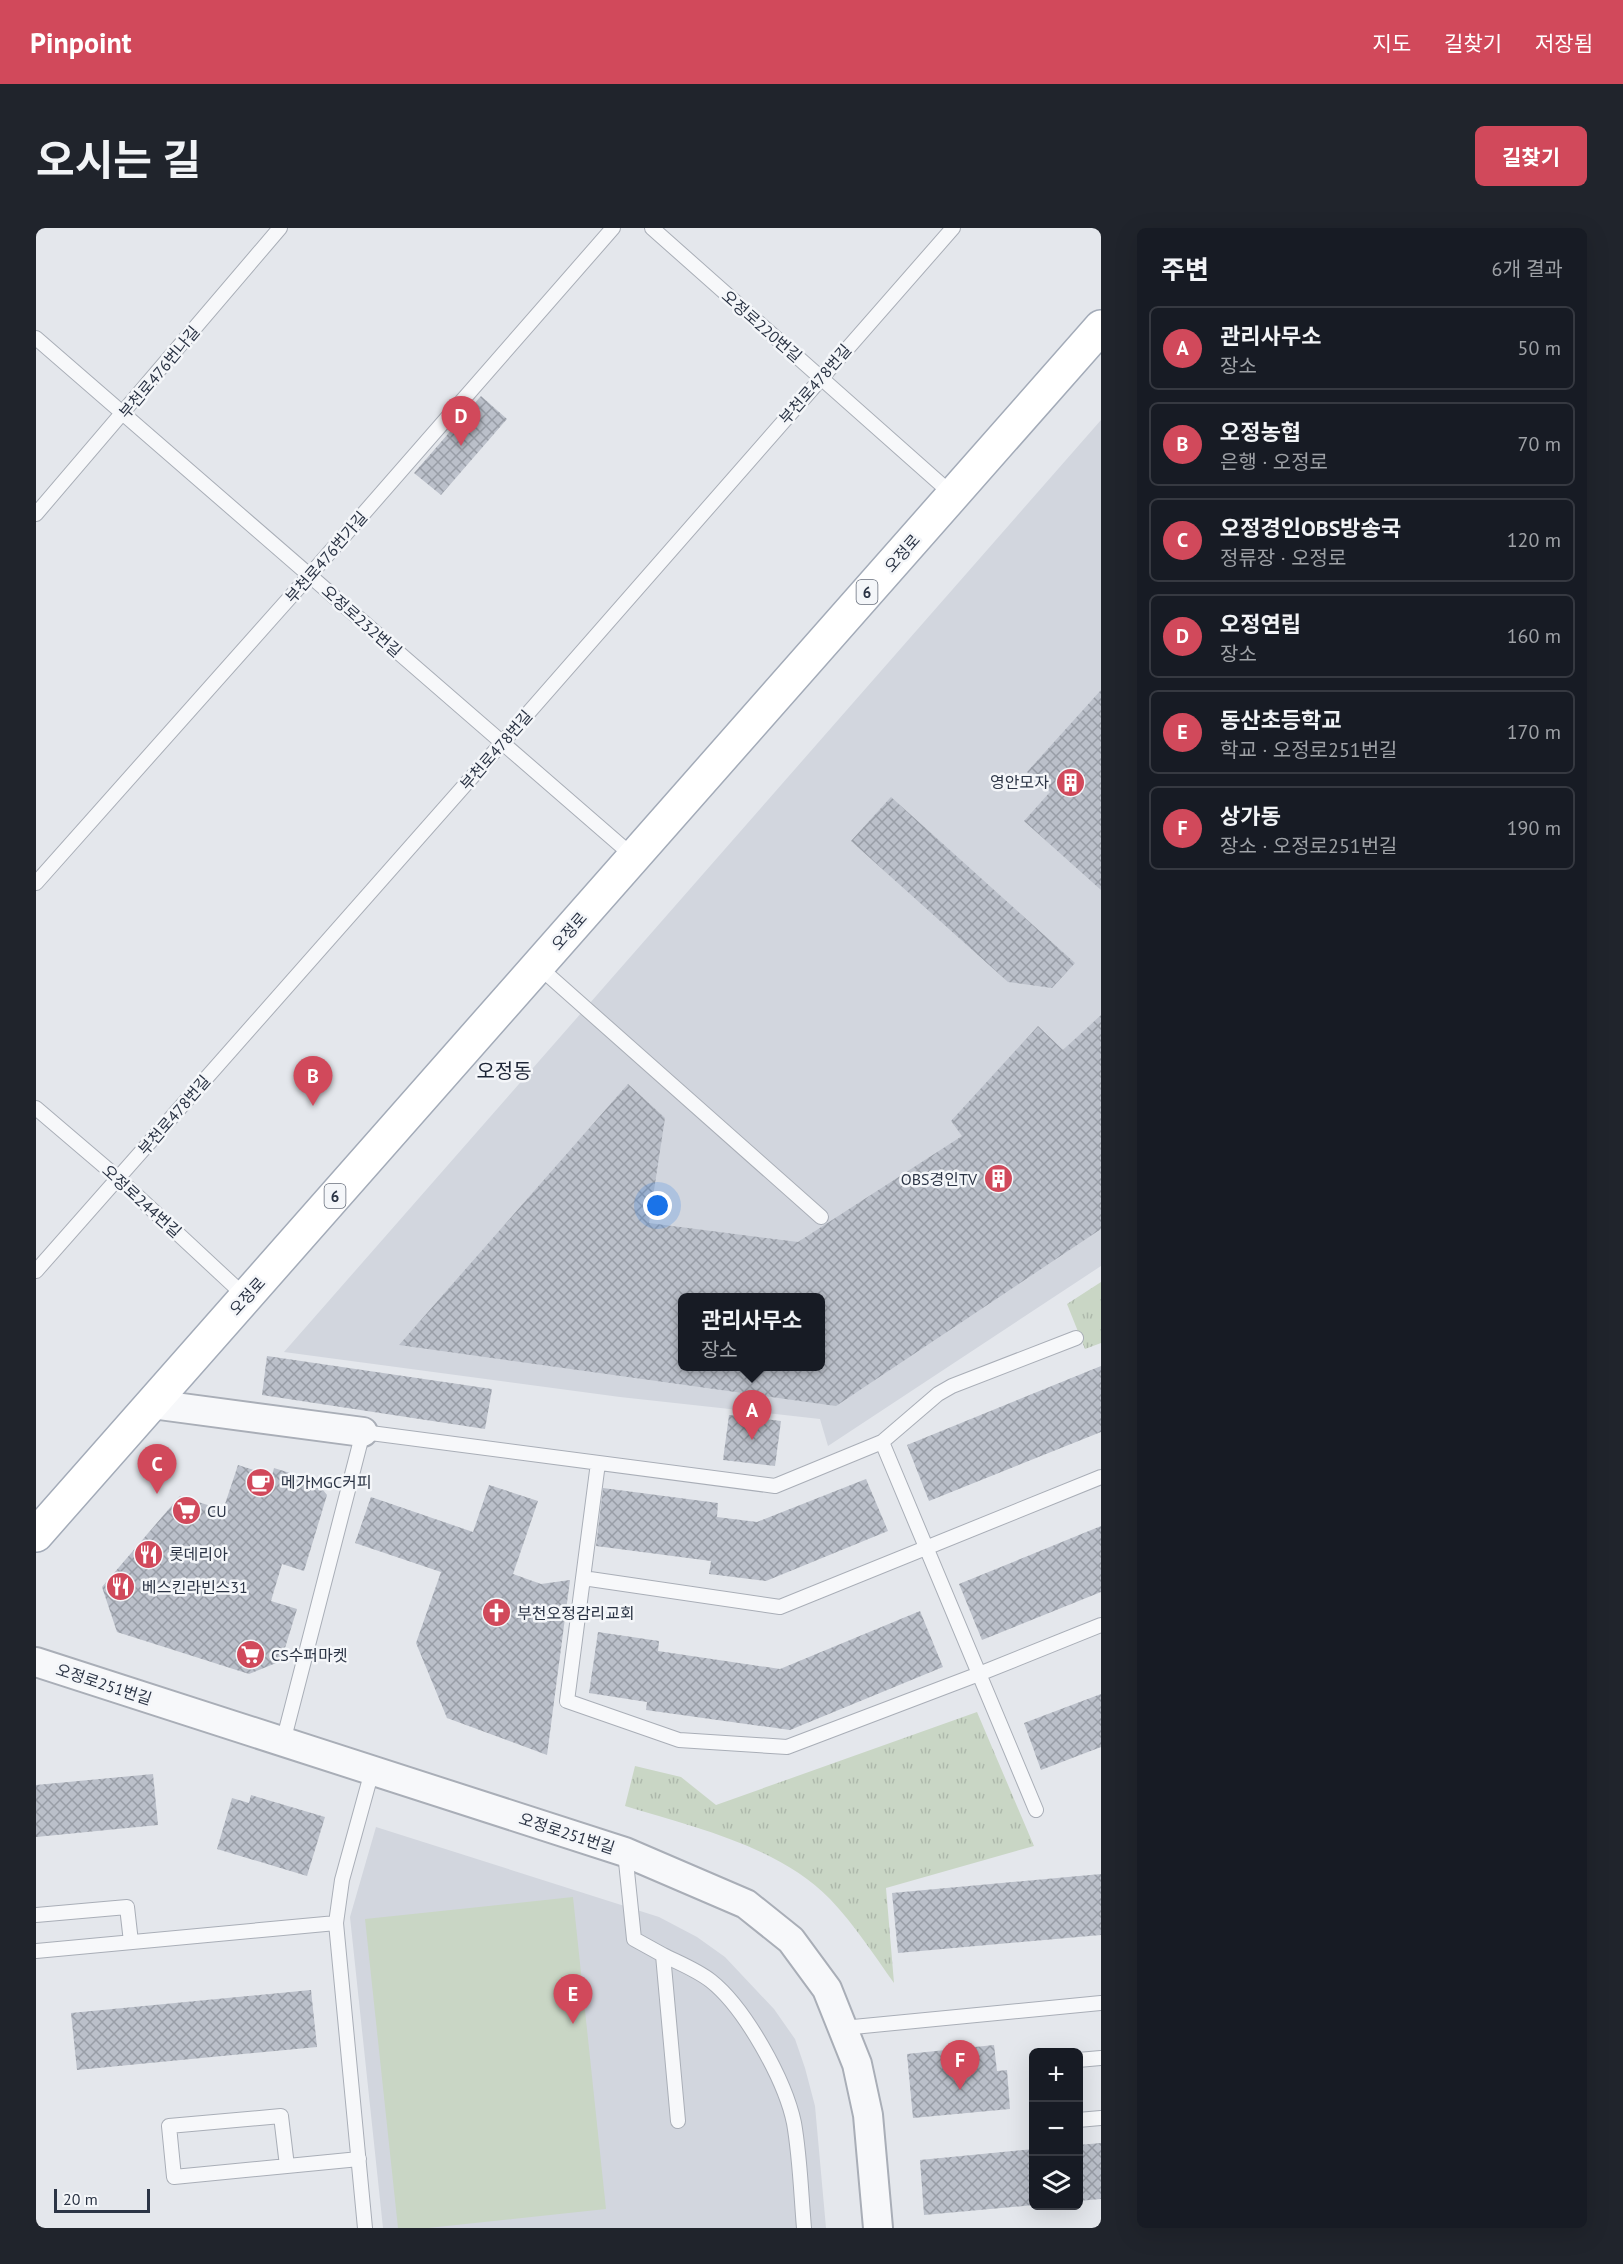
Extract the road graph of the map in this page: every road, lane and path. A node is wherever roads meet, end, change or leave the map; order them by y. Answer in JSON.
{"nodes":[{"id":1,"x":280,"y":228,"type":"edge"},
{"id":2,"x":612,"y":228,"type":"edge"},
{"id":3,"x":652,"y":228,"type":"edge"},
{"id":4,"x":953,"y":228,"type":"edge"},
{"id":5,"x":1098,"y":335,"type":"edge"},
{"id":6,"x":36,"y":338,"type":"edge"},
{"id":7,"x":821,"y":377,"type":"junction"},
{"id":8,"x":123,"y":414,"type":"junction"},
{"id":9,"x":953,"y":495,"type":"junction"},
{"id":10,"x":36,"y":514,"type":"edge"},
{"id":11,"x":309,"y":576,"type":"junction"},
{"id":12,"x":502,"y":743,"type":"junction"},
{"id":13,"x":634,"y":858,"type":"junction"},
{"id":14,"x":36,"y":883,"type":"edge"},
{"id":15,"x":538,"y":966,"type":"junction"},
{"id":16,"x":36,"y":1108,"type":"edge"},
{"id":17,"x":118,"y":1178,"type":"junction"},
{"id":18,"x":821,"y":1217,"type":"dead end"},
{"id":19,"x":36,"y":1271,"type":"edge"},
{"id":20,"x":246,"y":1297,"type":"junction"},
{"id":21,"x":1076,"y":1338,"type":"dead end"},
{"id":22,"x":152,"y":1404,"type":"junction"},
{"id":23,"x":363,"y":1432,"type":"junction"},
{"id":24,"x":882,"y":1442,"type":"junction"},
{"id":25,"x":598,"y":1463,"type":"junction"},
{"id":26,"x":1101,"y":1477,"type":"edge"},
{"id":27,"x":36,"y":1535,"type":"edge"},
{"id":28,"x":926,"y":1547,"type":"junction"},
{"id":29,"x":583,"y":1578,"type":"junction"},
{"id":30,"x":1101,"y":1625,"type":"edge"},
{"id":31,"x":36,"y":1662,"type":"edge"},
{"id":32,"x":979,"y":1674,"type":"junction"},
{"id":33,"x":283,"y":1742,"type":"junction"},
{"id":34,"x":372,"y":1771,"type":"junction"},
{"id":35,"x":1036,"y":1810,"type":"dead end"},
{"id":36,"x":626,"y":1852,"type":"junction"},
{"id":37,"x":36,"y":1915,"type":"edge"},
{"id":38,"x":336,"y":1923,"type":"junction"},
{"id":39,"x":131,"y":1942,"type":"junction"},
{"id":40,"x":36,"y":1951,"type":"edge"},
{"id":41,"x":663,"y":1955,"type":"junction"},
{"id":42,"x":1101,"y":2003,"type":"edge"},
{"id":43,"x":843,"y":2028,"type":"junction"},
{"id":44,"x":1101,"y":2058,"type":"edge"},
{"id":45,"x":1083,"y":2060,"type":"edge"},
{"id":46,"x":1101,"y":2118,"type":"edge"},
{"id":47,"x":1083,"y":2120,"type":"edge"},
{"id":48,"x":678,"y":2121,"type":"dead end"},
{"id":49,"x":359,"y":2159,"type":"junction"},
{"id":50,"x":287,"y":2166,"type":"junction"},
{"id":51,"x":365,"y":2228,"type":"edge"},
{"id":52,"x":804,"y":2228,"type":"edge"},
{"id":53,"x":878,"y":2228,"type":"edge"}],
"edges":[{"from":1,"to":8,"type":"lane","name":"부천로476번나길"},
{"from":2,"to":11,"type":"lane","name":"부천로476번가길"},
{"from":3,"to":7,"type":"lane","name":"오정로220번길"},
{"from":4,"to":7,"type":"lane","name":"부천로478번길"},
{"from":5,"to":9,"type":"main road","name":"오정로","number":"6"},
{"from":6,"to":8,"type":"lane","name":"오정로232번길"},
{"from":7,"to":9,"type":"lane","name":"오정로220번길"},
{"from":7,"to":12,"type":"lane","name":"부천로478번길"},
{"from":8,"to":10,"type":"lane","name":"부천로476번나길"},
{"from":8,"to":11,"type":"lane","name":"오정로232번길"},
{"from":9,"to":13,"type":"main road","name":"오정로","number":"6"},
{"from":11,"to":12,"type":"lane","name":"오정로232번길"},
{"from":11,"to":14,"type":"lane","name":"부천로476번가길"},
{"from":12,"to":13,"type":"lane","name":"오정로232번길"},
{"from":12,"to":17,"type":"lane","name":"부천로478번길"},
{"from":13,"to":15,"type":"main road","name":"오정로","number":"6"},
{"from":15,"to":18,"type":"lane"},
{"from":15,"to":20,"type":"main road","name":"오정로","number":"6"},
{"from":16,"to":17,"type":"lane","name":"오정로244번길"},
{"from":17,"to":19,"type":"lane","name":"부천로478번길"},
{"from":17,"to":20,"type":"lane","name":"오정로244번길"},
{"from":20,"to":22,"type":"main road","name":"오정로","number":"6"},
{"from":21,"to":24,"type":"lane"},
{"from":22,"to":23,"type":"street"},
{"from":22,"to":27,"type":"main road","name":"오정로","number":"6"},
{"from":23,"to":25,"type":"lane"},
{"from":23,"to":33,"type":"lane"},
{"from":24,"to":25,"type":"lane"},
{"from":24,"to":28,"type":"lane"},
{"from":25,"to":29,"type":"lane"},
{"from":26,"to":28,"type":"lane"},
{"from":28,"to":29,"type":"lane"},
{"from":28,"to":32,"type":"lane"},
{"from":29,"to":32,"type":"lane"},
{"from":30,"to":32,"type":"lane"},
{"from":31,"to":33,"type":"street","name":"오정로251번길"},
{"from":32,"to":35,"type":"lane"},
{"from":33,"to":34,"type":"street","name":"오정로251번길"},
{"from":34,"to":36,"type":"street","name":"오정로251번길"},
{"from":34,"to":38,"type":"lane"},
{"from":36,"to":41,"type":"lane"},
{"from":36,"to":43,"type":"street","name":"오정로251번길"},
{"from":37,"to":39,"type":"lane"},
{"from":38,"to":39,"type":"lane"},
{"from":38,"to":49,"type":"lane"},
{"from":39,"to":40,"type":"lane"},
{"from":41,"to":48,"type":"lane"},
{"from":41,"to":52,"type":"lane"},
{"from":42,"to":43,"type":"lane"},
{"from":43,"to":53,"type":"street","name":"오정로251번길"},
{"from":44,"to":45,"type":"lane"},
{"from":46,"to":47,"type":"lane"},
{"from":49,"to":50,"type":"lane"},
{"from":49,"to":51,"type":"lane"},
{"from":50,"to":50,"type":"lane"}]}
